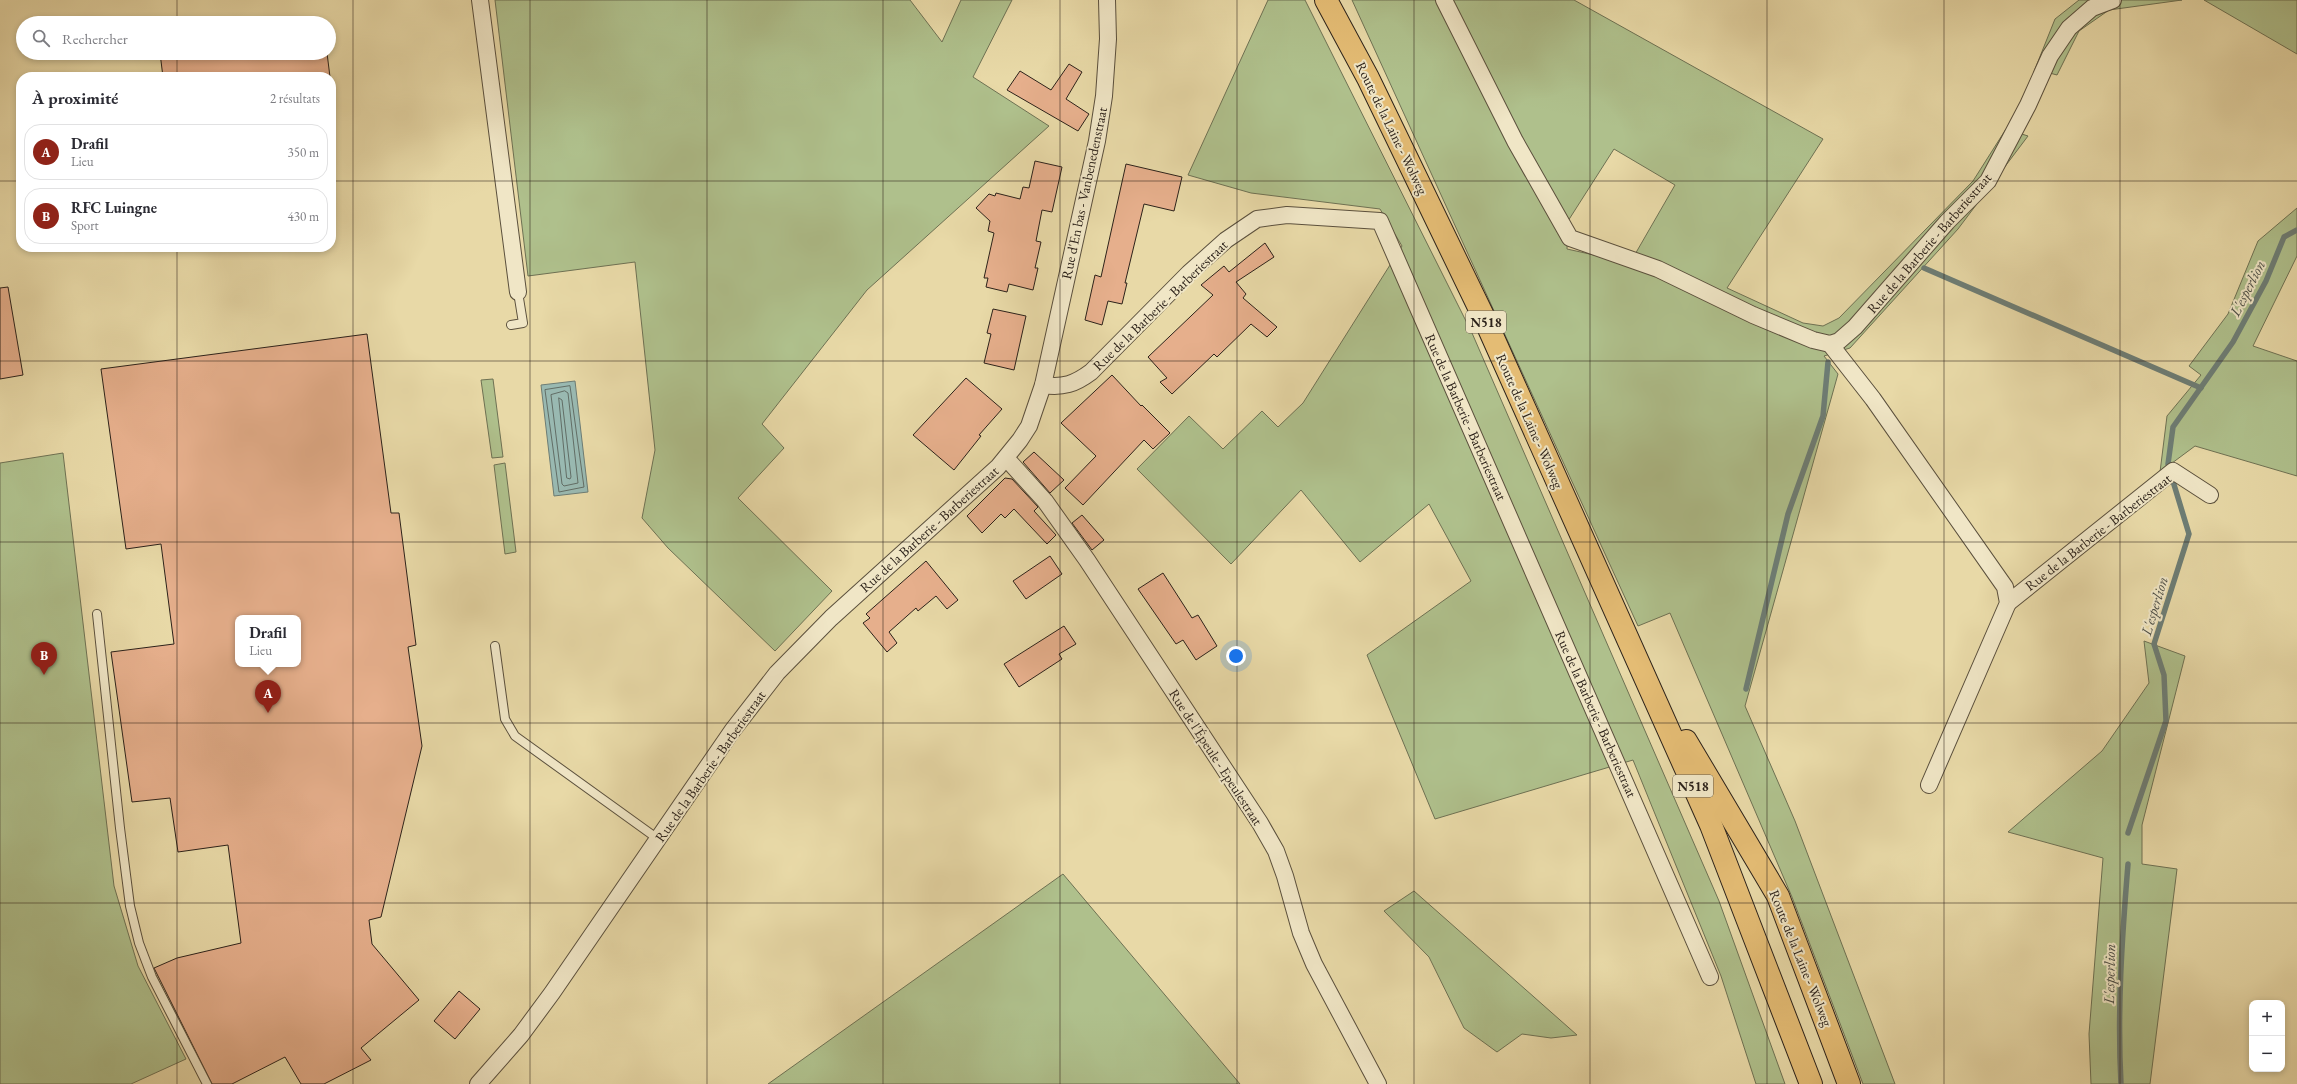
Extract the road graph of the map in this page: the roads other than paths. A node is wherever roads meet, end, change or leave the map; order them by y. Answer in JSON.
{"nodes":[{"id":1,"x":480,"y":0,"type":"edge"},
{"id":2,"x":1107,"y":0,"type":"edge"},
{"id":3,"x":1326,"y":0,"type":"edge"},
{"id":4,"x":1444,"y":0,"type":"edge"},
{"id":5,"x":2113,"y":0,"type":"edge"},
{"id":6,"x":518,"y":292,"type":"joint"},
{"id":7,"x":512,"y":325,"type":"dead end"},
{"id":8,"x":1830,"y":344,"type":"junction"},
{"id":9,"x":1044,"y":385,"type":"junction"},
{"id":10,"x":1006,"y":458,"type":"junction"},
{"id":11,"x":2210,"y":495,"type":"dead end"},
{"id":12,"x":2008,"y":603,"type":"junction"},
{"id":13,"x":97,"y":614,"type":"dead end"},
{"id":14,"x":495,"y":646,"type":"dead end"},
{"id":15,"x":1632,"y":651,"type":"junction"},
{"id":16,"x":1929,"y":785,"type":"dead end"},
{"id":17,"x":658,"y":839,"type":"junction"},
{"id":18,"x":1710,"y":977,"type":"dead end"},
{"id":19,"x":207,"y":1084,"type":"edge"},
{"id":20,"x":478,"y":1084,"type":"edge"},
{"id":21,"x":1378,"y":1084,"type":"edge"},
{"id":22,"x":1811,"y":1084,"type":"edge"},
{"id":23,"x":1849,"y":1084,"type":"edge"}],
"edges":[{"from":1,"to":6,"type":"street"},
{"from":2,"to":9,"type":"street","name":"Rue d'En bas - Vanbenedenstraat"},
{"from":3,"to":15,"type":"highway","name":"Route de la Laine - Wolweg","number":"N518"},
{"from":4,"to":8,"type":"street"},
{"from":5,"to":8,"type":"street","name":"Rue de la Barberie - Barberiestraat"},
{"from":6,"to":7,"type":"lane"},
{"from":8,"to":12,"type":"street","name":"Rue de la Barberie - Barberiestraat"},
{"from":9,"to":10,"type":"street","name":"Rue de la Barberie - Barberiestraat"},
{"from":9,"to":18,"type":"street","name":"Rue de la Barberie - Barberiestraat"},
{"from":10,"to":17,"type":"street","name":"Rue de la Barberie - Barberiestraat"},
{"from":10,"to":21,"type":"street","name":"Rue de l'Épeule - Epeulestraat"},
{"from":11,"to":12,"type":"street","name":"Rue de la Barberie - Barberiestraat"},
{"from":12,"to":16,"type":"street","name":"Rue de la Barberie - Barberiestraat"},
{"from":13,"to":19,"type":"lane"},
{"from":14,"to":17,"type":"lane"},
{"from":15,"to":22,"type":"highway","name":"Route de la Laine - Wolweg","number":"N518"},
{"from":15,"to":23,"type":"highway","name":"Route de la Laine - Wolweg","number":"N518"},
{"from":17,"to":20,"type":"street","name":"Rue de la Barberie - Barberiestraat"}]}
